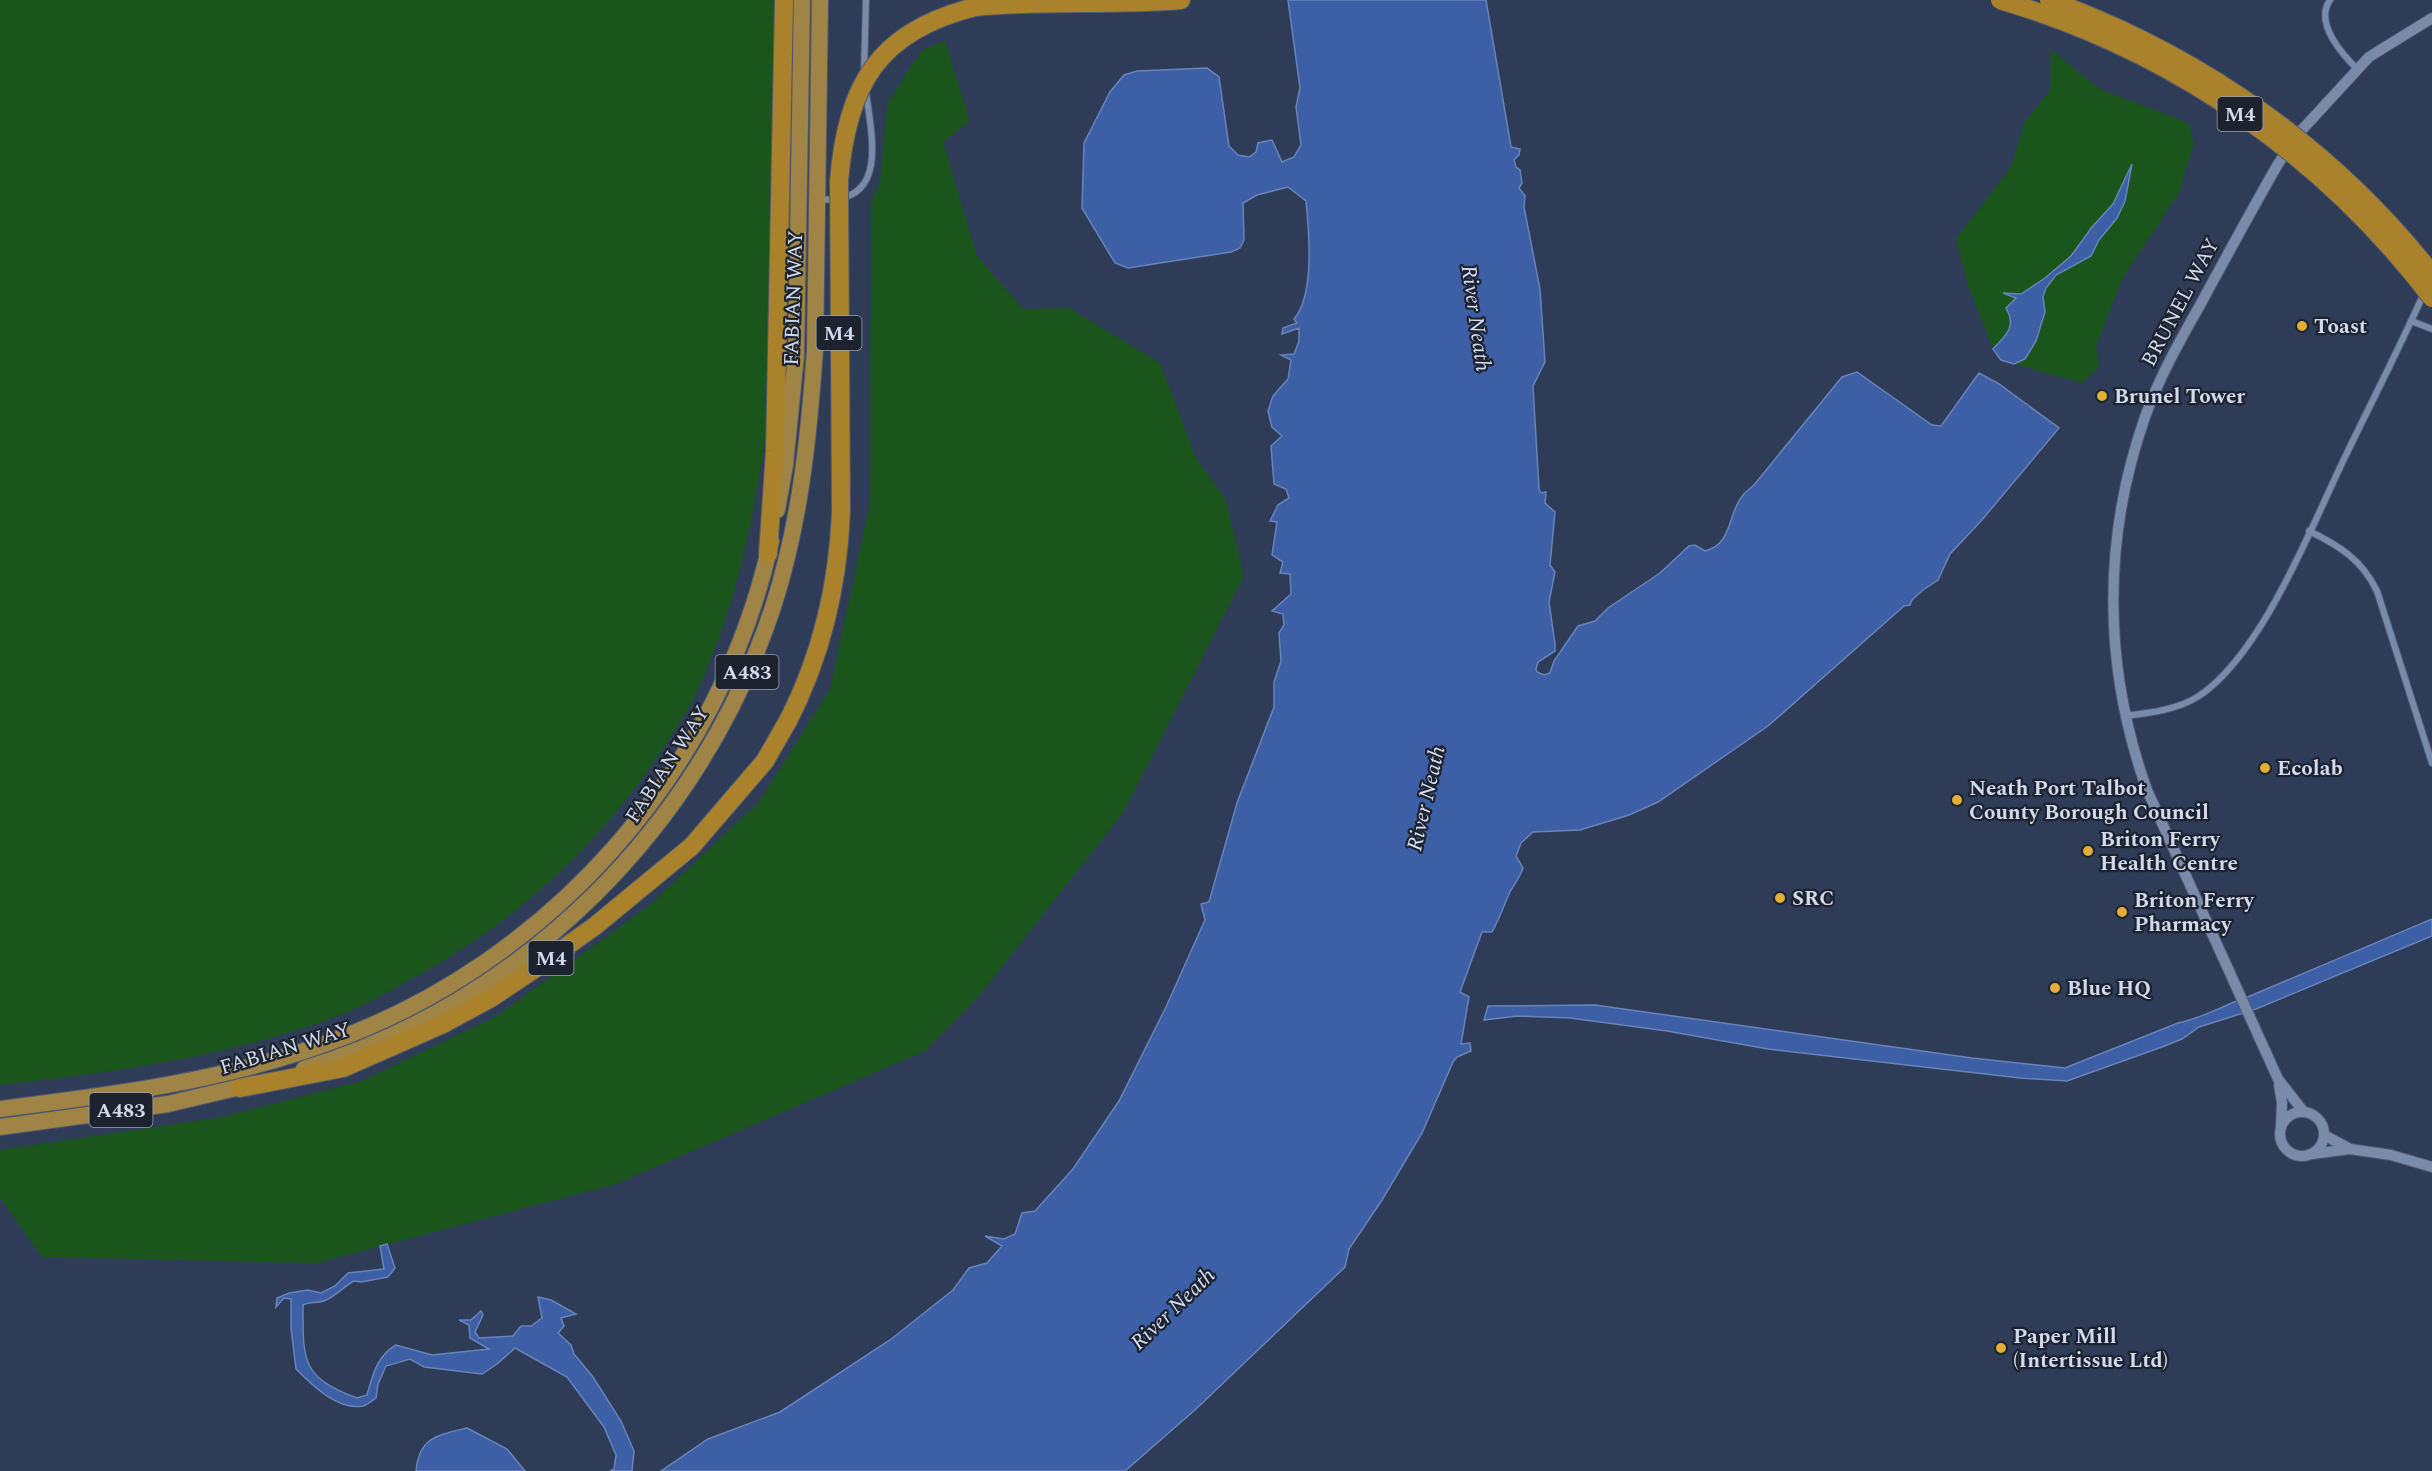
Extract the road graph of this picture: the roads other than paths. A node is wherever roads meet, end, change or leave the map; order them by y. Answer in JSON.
{"nodes":[{"id":1,"x":784,"y":0,"type":"edge"},
{"id":2,"x":802,"y":0,"type":"edge"},
{"id":3,"x":820,"y":0,"type":"edge"},
{"id":4,"x":866,"y":0,"type":"edge"},
{"id":5,"x":1181,"y":0,"type":"edge"},
{"id":6,"x":2000,"y":0,"type":"edge"},
{"id":7,"x":2049,"y":0,"type":"edge"},
{"id":8,"x":2330,"y":0,"type":"edge"},
{"id":9,"x":2432,"y":18,"type":"edge"},
{"id":10,"x":2357,"y":69,"type":"junction"},
{"id":11,"x":818,"y":199,"type":"junction"},
{"id":12,"x":2432,"y":272,"type":"edge"},
{"id":13,"x":2432,"y":298,"type":"edge"},
{"id":14,"x":2411,"y":321,"type":"junction"},
{"id":15,"x":2432,"y":329,"type":"edge"},
{"id":16,"x":2309,"y":531,"type":"junction"},
{"id":17,"x":768,"y":554,"type":"junction"},
{"id":18,"x":2124,"y":716,"type":"junction"},
{"id":19,"x":2432,"y":763,"type":"edge"},
{"id":20,"x":2278,"y":1079,"type":"junction"},
{"id":21,"x":240,"y":1088,"type":"junction"},
{"id":22,"x":0,"y":1109,"type":"edge"},
{"id":23,"x":2302,"y":1111,"type":"junction"},
{"id":24,"x":2281,"y":1125,"type":"junction"},
{"id":25,"x":0,"y":1126,"type":"edge"},
{"id":26,"x":2324,"y":1135,"type":"junction"},
{"id":27,"x":2350,"y":1149,"type":"junction"},
{"id":28,"x":2312,"y":1154,"type":"junction"},
{"id":29,"x":2432,"y":1167,"type":"edge"}],
"edges":[{"from":1,"to":17,"type":"highway"},
{"from":2,"to":17,"type":"highway","name":"FABIAN WAY","number":"A483"},
{"from":3,"to":11,"type":"highway","name":"FABIAN WAY","number":"A483"},
{"from":4,"to":11,"type":"street"},
{"from":5,"to":21,"type":"highway","number":"M4","bridge":true},
{"from":6,"to":13,"type":"highway","number":"M4","bridge":true},
{"from":7,"to":12,"type":"highway","number":"M4","bridge":true},
{"from":8,"to":10,"type":"street"},
{"from":9,"to":10,"type":"street","name":"BRUNEL WAY"},
{"from":10,"to":18,"type":"street","name":"BRUNEL WAY"},
{"from":11,"to":21,"type":"highway","name":"FABIAN WAY","number":"A483"},
{"from":12,"to":14,"type":"street"},
{"from":14,"to":15,"type":"street"},
{"from":14,"to":16,"type":"street"},
{"from":16,"to":18,"type":"street"},
{"from":16,"to":19,"type":"street"},
{"from":17,"to":22,"type":"highway","name":"FABIAN WAY","number":"A483"},
{"from":18,"to":20,"type":"street","name":"BRUNEL WAY"},
{"from":20,"to":23,"type":"street","name":"BRUNEL WAY"},
{"from":20,"to":24,"type":"street","name":"BRUNEL WAY"},
{"from":21,"to":25,"type":"highway","name":"FABIAN WAY","number":"A483"},
{"from":23,"to":24,"type":"street"},
{"from":23,"to":26,"type":"street"},
{"from":24,"to":28,"type":"street"},
{"from":26,"to":27,"type":"street"},
{"from":26,"to":28,"type":"street"},
{"from":27,"to":28,"type":"street"},
{"from":27,"to":29,"type":"street"}]}
